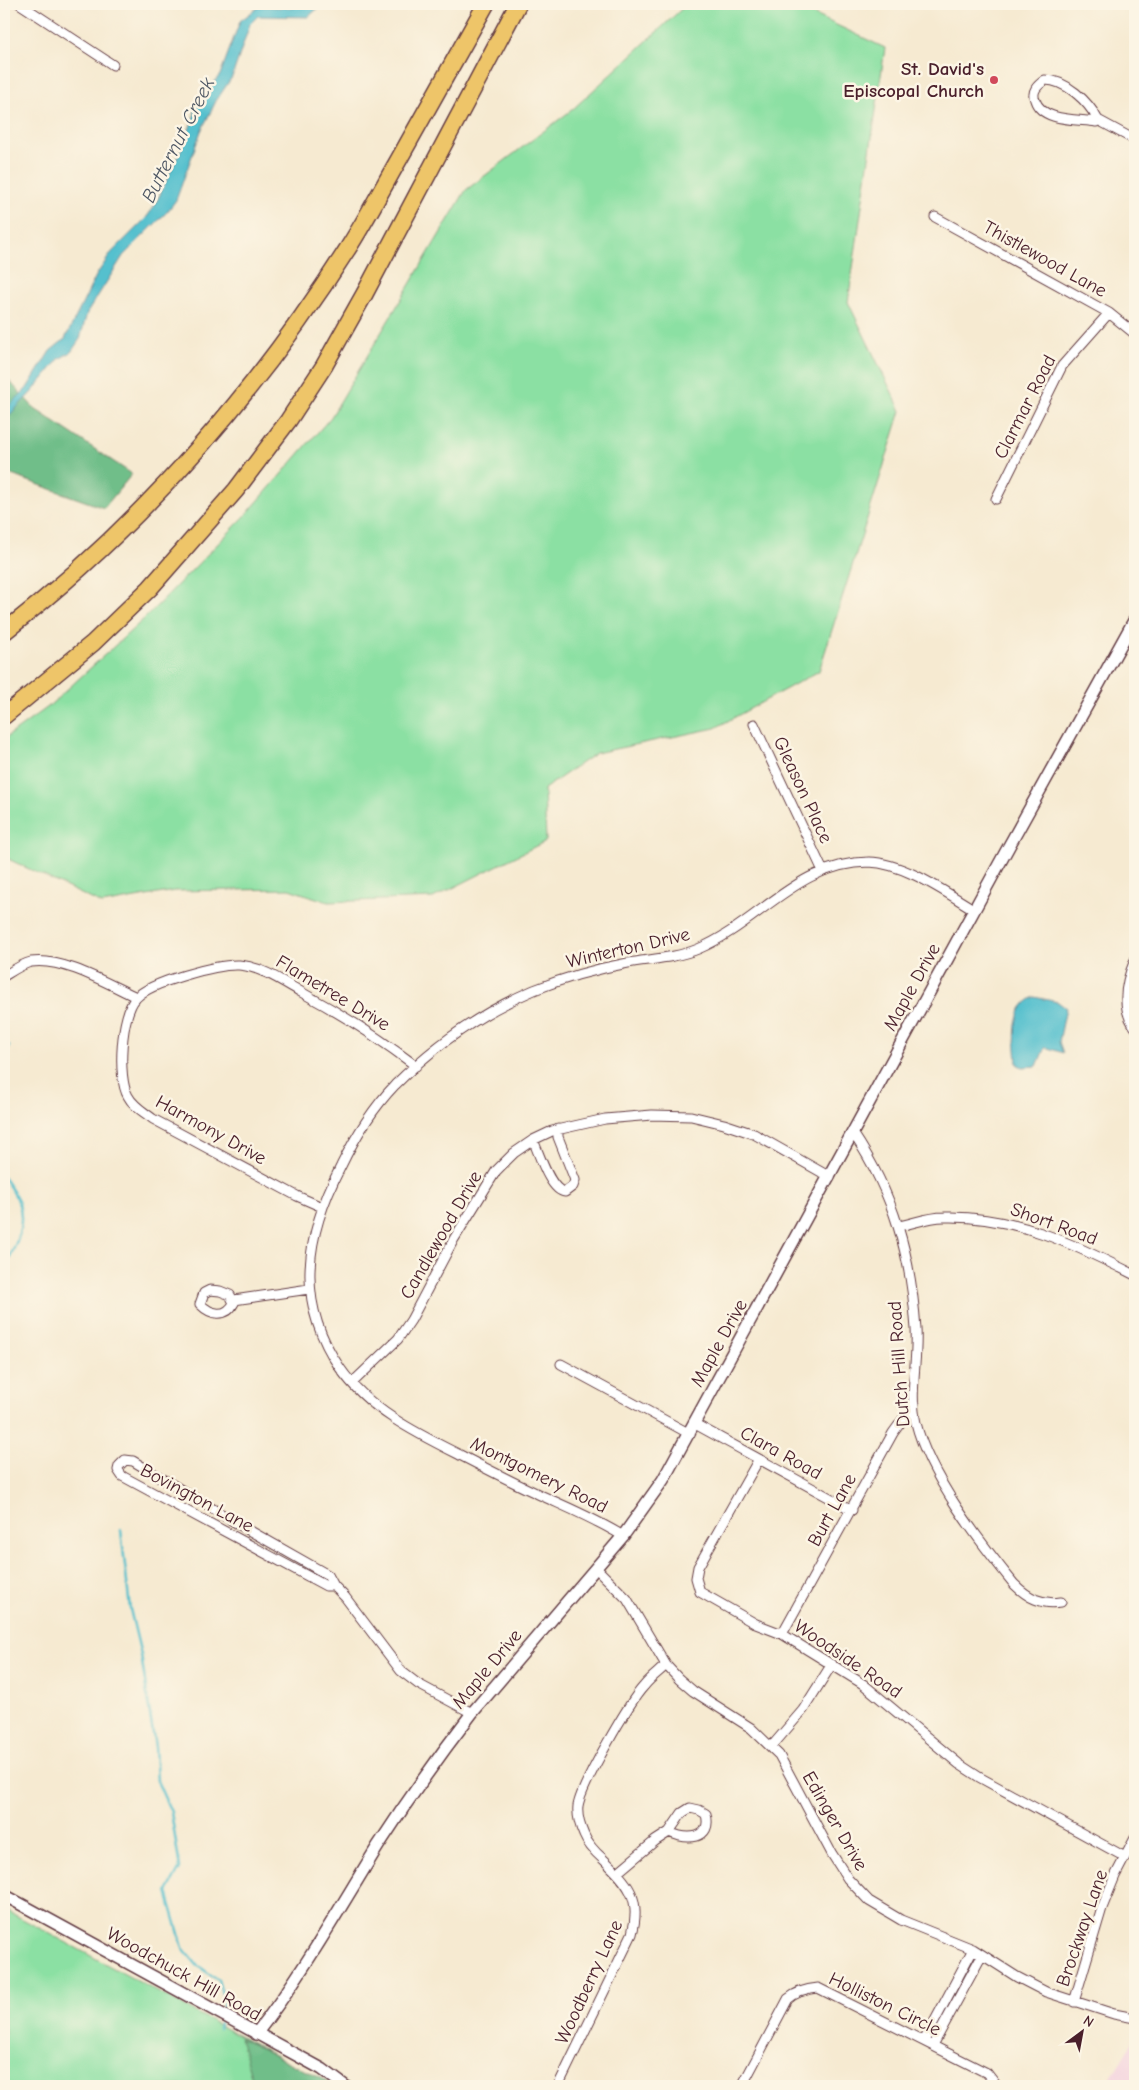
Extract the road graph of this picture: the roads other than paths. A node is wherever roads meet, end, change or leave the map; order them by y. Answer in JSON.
{"nodes":[{"id":1,"x":20,"y":4,"type":"edge"},
{"id":2,"x":486,"y":4,"type":"edge"},
{"id":3,"x":518,"y":4,"type":"edge"},
{"id":4,"x":113,"y":65,"type":"dead end"},
{"id":5,"x":1098,"y":120,"type":"junction"},
{"id":6,"x":1135,"y":140,"type":"edge"},
{"id":7,"x":935,"y":217,"type":"dead end"},
{"id":8,"x":1109,"y":313,"type":"junction"},
{"id":9,"x":1135,"y":334,"type":"edge"},
{"id":10,"x":996,"y":500,"type":"dead end"},
{"id":11,"x":1135,"y":619,"type":"edge"},
{"id":12,"x":4,"y":632,"type":"edge"},
{"id":13,"x":4,"y":716,"type":"edge"},
{"id":14,"x":754,"y":724,"type":"dead end"},
{"id":15,"x":822,"y":871,"type":"junction"},
{"id":16,"x":975,"y":910,"type":"junction"},
{"id":17,"x":1135,"y":960,"type":"edge"},
{"id":18,"x":4,"y":976,"type":"edge"},
{"id":19,"x":136,"y":997,"type":"junction"},
{"id":20,"x":1135,"y":1027,"type":"edge"},
{"id":21,"x":416,"y":1066,"type":"junction"},
{"id":22,"x":558,"y":1129,"type":"junction"},
{"id":23,"x":853,"y":1133,"type":"junction"},
{"id":24,"x":533,"y":1140,"type":"junction"},
{"id":25,"x":830,"y":1177,"type":"junction"},
{"id":26,"x":322,"y":1207,"type":"junction"},
{"id":27,"x":899,"y":1226,"type":"junction"},
{"id":28,"x":1135,"y":1275,"type":"edge"},
{"id":29,"x":309,"y":1288,"type":"junction"},
{"id":30,"x":234,"y":1300,"type":"dead end"},
{"id":31,"x":560,"y":1364,"type":"dead end"},
{"id":32,"x":352,"y":1383,"type":"junction"},
{"id":33,"x":914,"y":1404,"type":"junction"},
{"id":34,"x":692,"y":1429,"type":"junction"},
{"id":35,"x":440,"y":1445,"type":"joint"},
{"id":36,"x":759,"y":1459,"type":"junction"},
{"id":37,"x":852,"y":1510,"type":"junction"},
{"id":38,"x":623,"y":1536,"type":"junction"},
{"id":39,"x":269,"y":1541,"type":"junction"},
{"id":40,"x":262,"y":1551,"type":"junction"},
{"id":41,"x":596,"y":1568,"type":"junction"},
{"id":42,"x":334,"y":1586,"type":"junction"},
{"id":43,"x":1062,"y":1602,"type":"dead end"},
{"id":44,"x":782,"y":1634,"type":"junction"},
{"id":45,"x":832,"y":1664,"type":"junction"},
{"id":46,"x":666,"y":1665,"type":"junction"},
{"id":47,"x":472,"y":1713,"type":"junction"},
{"id":48,"x":772,"y":1746,"type":"junction"},
{"id":49,"x":670,"y":1832,"type":"dead end"},
{"id":50,"x":1135,"y":1838,"type":"edge"},
{"id":51,"x":1125,"y":1857,"type":"junction"},
{"id":52,"x":617,"y":1873,"type":"junction"},
{"id":53,"x":4,"y":1895,"type":"edge"},
{"id":54,"x":973,"y":1949,"type":"junction"},
{"id":55,"x":982,"y":1954,"type":"junction"},
{"id":56,"x":1074,"y":2002,"type":"junction"},
{"id":57,"x":1135,"y":2018,"type":"edge"},
{"id":58,"x":256,"y":2034,"type":"junction"},
{"id":59,"x":924,"y":2041,"type":"junction"},
{"id":60,"x":933,"y":2046,"type":"junction"},
{"id":61,"x":345,"y":2086,"type":"edge"},
{"id":62,"x":558,"y":2086,"type":"edge"},
{"id":63,"x":742,"y":2086,"type":"edge"},
{"id":64,"x":997,"y":2086,"type":"edge"}],
"edges":[{"from":1,"to":4,"type":"street"},
{"from":2,"to":12,"type":"highway"},
{"from":3,"to":13,"type":"highway"},
{"from":5,"to":5,"type":"street"},
{"from":5,"to":6,"type":"street"},
{"from":7,"to":8,"type":"street","name":"Thistlewood Lane"},
{"from":8,"to":9,"type":"street","name":"Thistlewood Lane"},
{"from":8,"to":10,"type":"street","name":"Clarmar Road"},
{"from":11,"to":16,"type":"street","name":"Maple Drive"},
{"from":14,"to":15,"type":"street","name":"Gleason Place"},
{"from":15,"to":16,"type":"street","name":"Winterton Drive"},
{"from":15,"to":21,"type":"street","name":"Winterton Drive"},
{"from":16,"to":23,"type":"street","name":"Maple Drive"},
{"from":17,"to":20,"type":"street"},
{"from":18,"to":19,"type":"street"},
{"from":19,"to":21,"type":"street","name":"Flametree Drive"},
{"from":19,"to":26,"type":"street","name":"Harmony Drive"},
{"from":21,"to":26,"type":"street","name":"Winterton Drive"},
{"from":22,"to":24,"type":"street","name":"Candlewood Drive"},
{"from":22,"to":24,"type":"street"},
{"from":22,"to":25,"type":"street","name":"Candlewood Drive"},
{"from":23,"to":25,"type":"street","name":"Maple Drive"},
{"from":23,"to":27,"type":"street","name":"Dutch Hill Road"},
{"from":24,"to":32,"type":"street","name":"Candlewood Drive"},
{"from":25,"to":34,"type":"street","name":"Maple Drive"},
{"from":26,"to":29,"type":"street","name":"Winterton Drive"},
{"from":27,"to":28,"type":"street","name":"Short Road"},
{"from":27,"to":33,"type":"street","name":"Dutch Hill Road"},
{"from":29,"to":30,"type":"street"},
{"from":29,"to":32,"type":"street","name":"Winterton Drive"},
{"from":31,"to":34,"type":"street","name":"Clara Road"},
{"from":32,"to":35,"type":"street","name":"Winterton Drive"},
{"from":33,"to":37,"type":"street","name":"Burt Lane"},
{"from":33,"to":43,"type":"street","name":"Dutch Hill Road"},
{"from":34,"to":36,"type":"street","name":"Clara Road"},
{"from":34,"to":38,"type":"street","name":"Maple Drive"},
{"from":35,"to":38,"type":"street","name":"Montgomery Road"},
{"from":36,"to":37,"type":"street","name":"Clara Road"},
{"from":36,"to":44,"type":"street","name":"Woodside Road"},
{"from":37,"to":44,"type":"street","name":"Burt Lane"},
{"from":38,"to":41,"type":"street","name":"Maple Drive"},
{"from":39,"to":40,"type":"street"},
{"from":39,"to":40,"type":"street","name":"Bovington Lane"},
{"from":39,"to":42,"type":"street","name":"Bovington Lane"},
{"from":40,"to":42,"type":"street","name":"Bovington Lane"},
{"from":41,"to":46,"type":"street","name":"Edinger Drive"},
{"from":41,"to":47,"type":"street","name":"Maple Drive"},
{"from":42,"to":47,"type":"street","name":"Bovington Lane"},
{"from":44,"to":45,"type":"street","name":"Woodside Road"},
{"from":45,"to":48,"type":"street"},
{"from":45,"to":51,"type":"street","name":"Woodside Road"},
{"from":46,"to":48,"type":"street","name":"Edinger Drive"},
{"from":46,"to":52,"type":"street","name":"Woodberry Lane"},
{"from":47,"to":58,"type":"street","name":"Maple Drive"},
{"from":48,"to":54,"type":"street","name":"Edinger Drive"},
{"from":49,"to":52,"type":"street"},
{"from":50,"to":51,"type":"street","name":"Brockway Lane"},
{"from":51,"to":56,"type":"street","name":"Brockway Lane"},
{"from":52,"to":62,"type":"street","name":"Woodberry Lane"},
{"from":53,"to":58,"type":"street","name":"Woodchuck Hill Road"},
{"from":54,"to":55,"type":"street","name":"Edinger Drive"},
{"from":54,"to":59,"type":"street"},
{"from":55,"to":56,"type":"street","name":"Edinger Drive"},
{"from":55,"to":60,"type":"street"},
{"from":56,"to":57,"type":"street","name":"Edinger Drive"},
{"from":58,"to":61,"type":"street","name":"Woodchuck Hill Road"},
{"from":59,"to":60,"type":"street","name":"Holliston Circle"},
{"from":59,"to":63,"type":"street","name":"Holliston Circle"},
{"from":60,"to":64,"type":"street","name":"Holliston Circle"}]}
